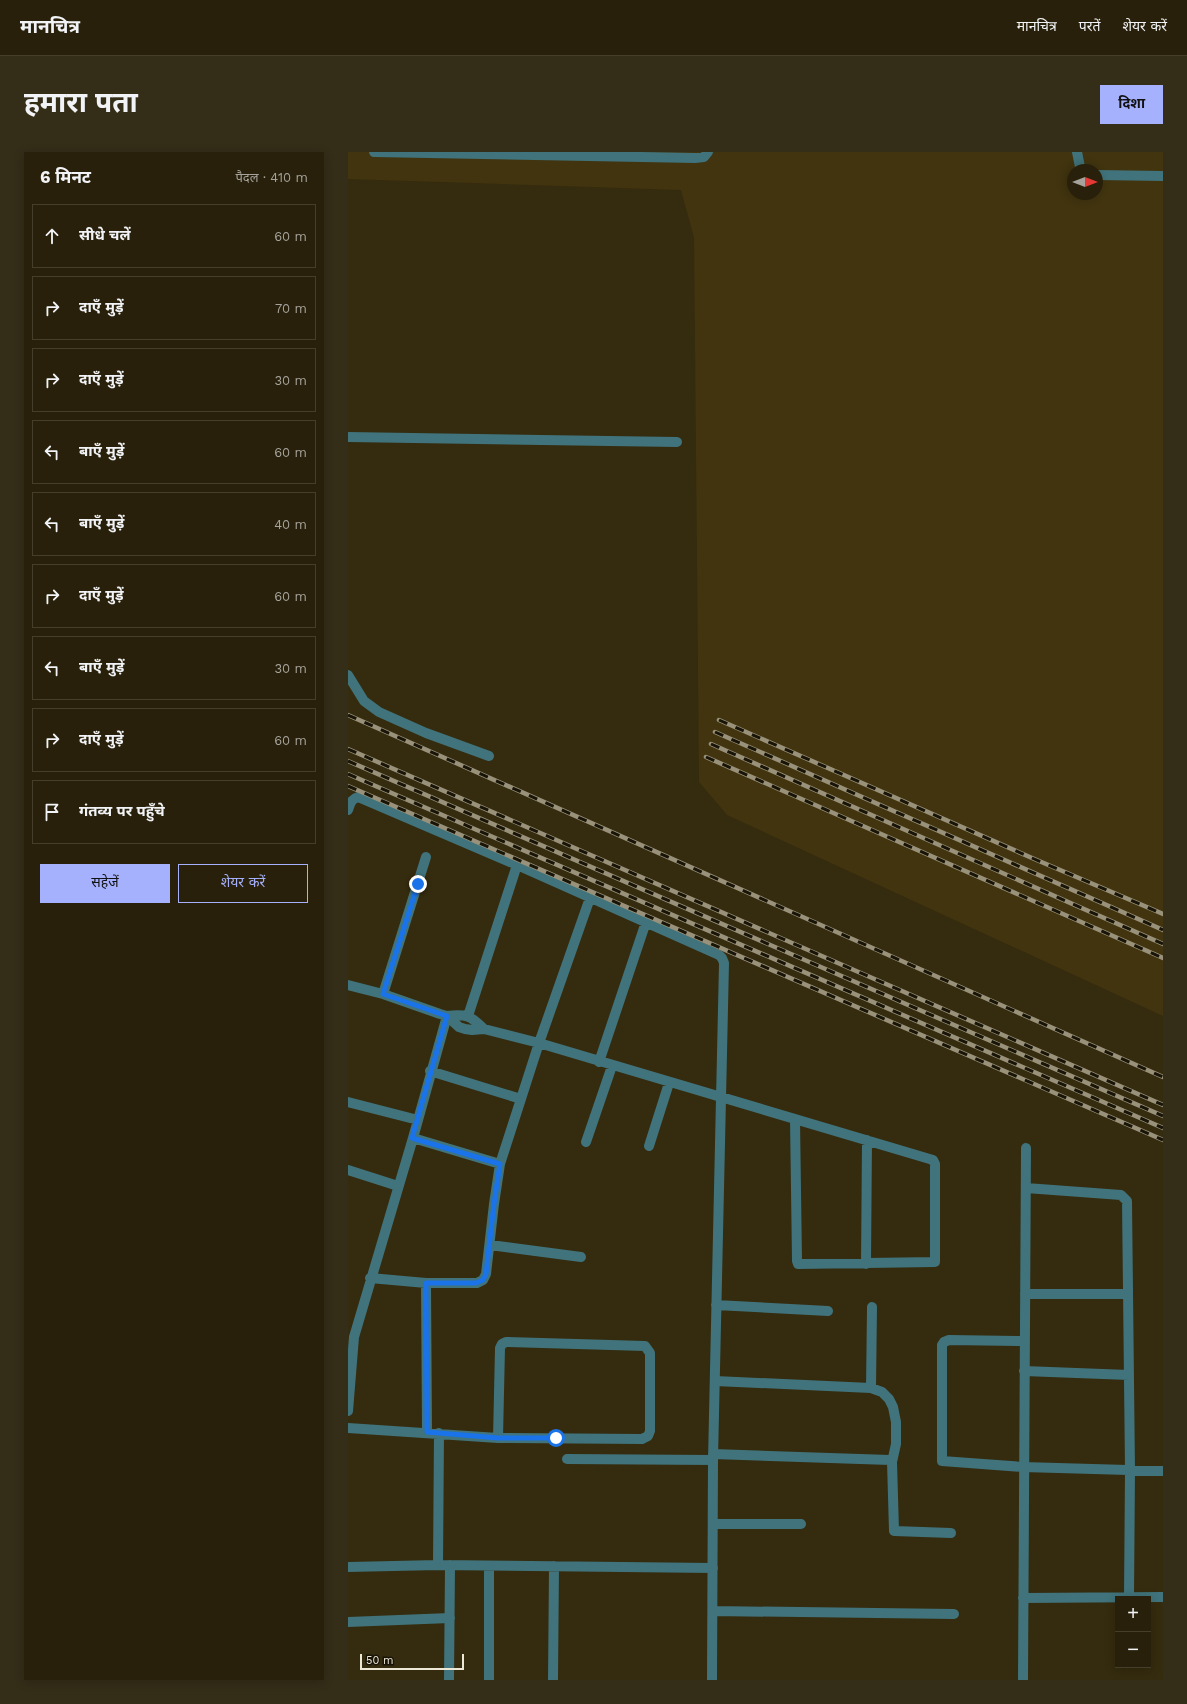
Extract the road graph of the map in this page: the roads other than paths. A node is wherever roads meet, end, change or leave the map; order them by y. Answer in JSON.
{"nodes":[{"id":1,"x":374,"y":152,"type":"edge"},
{"id":2,"x":708,"y":152,"type":"edge"},
{"id":3,"x":1077,"y":152,"type":"edge"},
{"id":4,"x":1079,"y":164,"type":"edge"},
{"id":5,"x":1103,"y":175,"type":"edge"},
{"id":6,"x":1163,"y":176,"type":"edge"},
{"id":7,"x":348,"y":437,"type":"edge"},
{"id":8,"x":677,"y":442,"type":"dead end"},
{"id":9,"x":348,"y":675,"type":"edge"},
{"id":10,"x":489,"y":756,"type":"dead end"},
{"id":11,"x":348,"y":810,"type":"edge"},
{"id":12,"x":426,"y":857,"type":"dead end"},
{"id":13,"x":516,"y":865,"type":"junction"},
{"id":14,"x":590,"y":898,"type":"junction"},
{"id":15,"x":646,"y":922,"type":"junction"},
{"id":16,"x":348,"y":984,"type":"edge"},
{"id":17,"x":383,"y":994,"type":"junction"},
{"id":18,"x":447,"y":1016,"type":"junction"},
{"id":19,"x":468,"y":1016,"type":"junction"},
{"id":20,"x":484,"y":1029,"type":"junction"},
{"id":21,"x":539,"y":1044,"type":"junction"},
{"id":22,"x":599,"y":1062,"type":"junction"},
{"id":23,"x":612,"y":1066,"type":"junction"},
{"id":24,"x":430,"y":1071,"type":"junction"},
{"id":25,"x":669,"y":1083,"type":"junction"},
{"id":26,"x":720,"y":1097,"type":"junction"},
{"id":27,"x":521,"y":1099,"type":"junction"},
{"id":28,"x":348,"y":1102,"type":"edge"},
{"id":29,"x":794,"y":1119,"type":"junction"},
{"id":30,"x":418,"y":1120,"type":"junction"},
{"id":31,"x":412,"y":1138,"type":"junction"},
{"id":32,"x":866,"y":1140,"type":"junction"},
{"id":33,"x":586,"y":1142,"type":"dead end"},
{"id":34,"x":649,"y":1146,"type":"dead end"},
{"id":35,"x":1026,"y":1148,"type":"dead end"},
{"id":36,"x":500,"y":1164,"type":"junction"},
{"id":37,"x":348,"y":1170,"type":"edge"},
{"id":38,"x":398,"y":1186,"type":"junction"},
{"id":39,"x":1026,"y":1188,"type":"junction"},
{"id":40,"x":490,"y":1245,"type":"junction"},
{"id":41,"x":580,"y":1257,"type":"dead end"},
{"id":42,"x":866,"y":1264,"type":"junction"},
{"id":43,"x":370,"y":1278,"type":"junction"},
{"id":44,"x":426,"y":1283,"type":"junction"},
{"id":45,"x":1025,"y":1294,"type":"junction"},
{"id":46,"x":1128,"y":1294,"type":"junction"},
{"id":47,"x":716,"y":1305,"type":"junction"},
{"id":48,"x":872,"y":1307,"type":"dead end"},
{"id":49,"x":828,"y":1311,"type":"dead end"},
{"id":50,"x":1024,"y":1341,"type":"junction"},
{"id":51,"x":1024,"y":1371,"type":"junction"},
{"id":52,"x":1129,"y":1375,"type":"junction"},
{"id":53,"x":715,"y":1381,"type":"junction"},
{"id":54,"x":871,"y":1388,"type":"junction"},
{"id":55,"x":348,"y":1411,"type":"edge"},
{"id":56,"x":348,"y":1428,"type":"edge"},
{"id":57,"x":427,"y":1432,"type":"junction"},
{"id":58,"x":439,"y":1433,"type":"junction"},
{"id":59,"x":498,"y":1438,"type":"junction"},
{"id":60,"x":713,"y":1457,"type":"junction"},
{"id":61,"x":567,"y":1459,"type":"dead end"},
{"id":62,"x":892,"y":1462,"type":"junction"},
{"id":63,"x":1023,"y":1467,"type":"junction"},
{"id":64,"x":1130,"y":1470,"type":"junction"},
{"id":65,"x":1163,"y":1471,"type":"edge"},
{"id":66,"x":713,"y":1524,"type":"junction"},
{"id":67,"x":801,"y":1524,"type":"dead end"},
{"id":68,"x":951,"y":1533,"type":"dead end"},
{"id":69,"x":438,"y":1565,"type":"junction"},
{"id":70,"x":450,"y":1566,"type":"junction"},
{"id":71,"x":489,"y":1566,"type":"junction"},
{"id":72,"x":554,"y":1566,"type":"junction"},
{"id":73,"x":348,"y":1567,"type":"edge"},
{"id":74,"x":713,"y":1568,"type":"junction"},
{"id":75,"x":1129,"y":1596,"type":"edge"},
{"id":76,"x":1115,"y":1597,"type":"edge"},
{"id":77,"x":1151,"y":1597,"type":"edge"},
{"id":78,"x":1163,"y":1597,"type":"edge"},
{"id":79,"x":1023,"y":1598,"type":"junction"},
{"id":80,"x":713,"y":1611,"type":"junction"},
{"id":81,"x":954,"y":1614,"type":"dead end"},
{"id":82,"x":450,"y":1618,"type":"junction"},
{"id":83,"x":348,"y":1622,"type":"edge"},
{"id":84,"x":449,"y":1680,"type":"edge"},
{"id":85,"x":489,"y":1680,"type":"edge"},
{"id":86,"x":553,"y":1680,"type":"edge"},
{"id":87,"x":712,"y":1680,"type":"edge"},
{"id":88,"x":1023,"y":1680,"type":"edge"}],
"edges":[{"from":1,"to":2,"type":"street"},
{"from":3,"to":4,"type":"street"},
{"from":5,"to":6,"type":"street"},
{"from":7,"to":8,"type":"street"},
{"from":9,"to":10,"type":"street"},
{"from":11,"to":13,"type":"street"},
{"from":12,"to":17,"type":"street"},
{"from":13,"to":14,"type":"street"},
{"from":13,"to":19,"type":"street"},
{"from":14,"to":15,"type":"street"},
{"from":14,"to":21,"type":"street"},
{"from":15,"to":22,"type":"street"},
{"from":15,"to":26,"type":"street"},
{"from":16,"to":17,"type":"street"},
{"from":17,"to":18,"type":"street"},
{"from":18,"to":19,"type":"street"},
{"from":18,"to":20,"type":"street"},
{"from":18,"to":24,"type":"street"},
{"from":19,"to":20,"type":"street"},
{"from":20,"to":21,"type":"street"},
{"from":21,"to":22,"type":"street"},
{"from":21,"to":27,"type":"street"},
{"from":22,"to":23,"type":"street"},
{"from":23,"to":25,"type":"street"},
{"from":23,"to":33,"type":"street"},
{"from":24,"to":27,"type":"street"},
{"from":24,"to":30,"type":"street"},
{"from":25,"to":26,"type":"street"},
{"from":25,"to":34,"type":"street"},
{"from":26,"to":29,"type":"street"},
{"from":26,"to":47,"type":"street"},
{"from":27,"to":36,"type":"street"},
{"from":28,"to":30,"type":"street"},
{"from":29,"to":32,"type":"street"},
{"from":29,"to":42,"type":"street"},
{"from":30,"to":31,"type":"street"},
{"from":31,"to":36,"type":"street"},
{"from":31,"to":38,"type":"street"},
{"from":32,"to":42,"type":"street"},
{"from":32,"to":42,"type":"street"},
{"from":35,"to":39,"type":"street"},
{"from":36,"to":40,"type":"street"},
{"from":37,"to":38,"type":"street"},
{"from":38,"to":43,"type":"street"},
{"from":39,"to":45,"type":"street"},
{"from":39,"to":46,"type":"street"},
{"from":40,"to":41,"type":"street"},
{"from":40,"to":44,"type":"street"},
{"from":43,"to":44,"type":"street"},
{"from":43,"to":55,"type":"street"},
{"from":44,"to":57,"type":"street"},
{"from":45,"to":46,"type":"street"},
{"from":45,"to":50,"type":"street"},
{"from":46,"to":52,"type":"street"},
{"from":47,"to":49,"type":"street"},
{"from":47,"to":53,"type":"street"},
{"from":48,"to":54,"type":"street"},
{"from":50,"to":51,"type":"street"},
{"from":50,"to":63,"type":"street"},
{"from":51,"to":52,"type":"street"},
{"from":51,"to":63,"type":"street"},
{"from":52,"to":64,"type":"street"},
{"from":53,"to":54,"type":"street"},
{"from":53,"to":60,"type":"street"},
{"from":54,"to":62,"type":"street"},
{"from":56,"to":57,"type":"street"},
{"from":57,"to":58,"type":"street"},
{"from":58,"to":59,"type":"street"},
{"from":58,"to":69,"type":"street"},
{"from":59,"to":59,"type":"street"},
{"from":60,"to":61,"type":"street"},
{"from":60,"to":62,"type":"street"},
{"from":60,"to":66,"type":"street"},
{"from":62,"to":68,"type":"street"},
{"from":63,"to":64,"type":"street"},
{"from":63,"to":79,"type":"street"},
{"from":64,"to":65,"type":"street"},
{"from":64,"to":75,"type":"street"},
{"from":66,"to":67,"type":"street"},
{"from":66,"to":74,"type":"street"},
{"from":69,"to":70,"type":"street"},
{"from":69,"to":73,"type":"street"},
{"from":70,"to":71,"type":"street"},
{"from":70,"to":82,"type":"street"},
{"from":71,"to":72,"type":"street"},
{"from":71,"to":85,"type":"street"},
{"from":72,"to":74,"type":"street"},
{"from":72,"to":86,"type":"street"},
{"from":74,"to":80,"type":"street"},
{"from":76,"to":79,"type":"street"},
{"from":77,"to":78,"type":"street"},
{"from":79,"to":88,"type":"street"},
{"from":80,"to":81,"type":"street"},
{"from":80,"to":87,"type":"street"},
{"from":82,"to":83,"type":"street"},
{"from":82,"to":84,"type":"street"}]}
